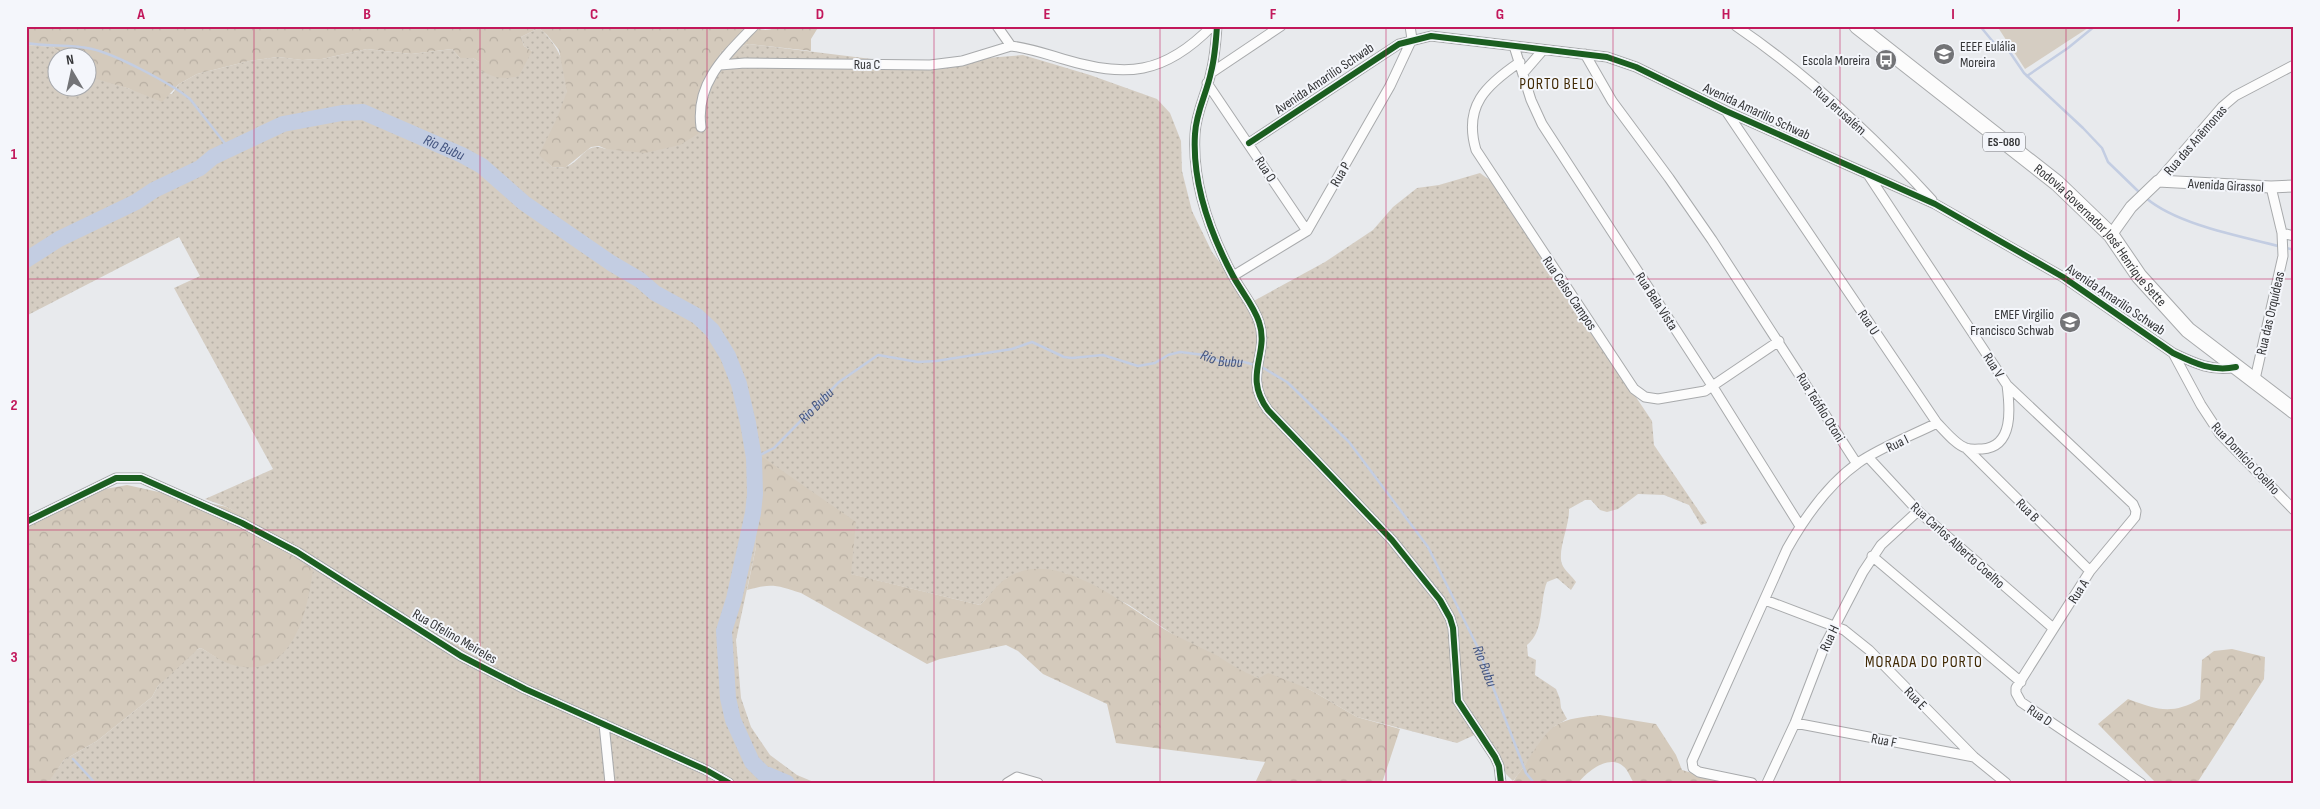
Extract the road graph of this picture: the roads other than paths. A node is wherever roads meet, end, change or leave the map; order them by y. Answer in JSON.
{"nodes":[{"id":1,"x":754,"y":26,"type":"edge"},
{"id":2,"x":997,"y":26,"type":"edge"},
{"id":3,"x":1212,"y":26,"type":"edge"},
{"id":4,"x":1217,"y":26,"type":"edge"},
{"id":5,"x":1281,"y":26,"type":"edge"},
{"id":6,"x":1410,"y":26,"type":"edge"},
{"id":7,"x":1736,"y":26,"type":"edge"},
{"id":8,"x":1857,"y":26,"type":"edge"},
{"id":9,"x":1412,"y":39,"type":"junction"},
{"id":10,"x":1011,"y":46,"type":"junction"},
{"id":11,"x":1514,"y":46,"type":"junction"},
{"id":12,"x":1543,"y":50,"type":"junction"},
{"id":13,"x":1584,"y":54,"type":"junction"},
{"id":14,"x":1520,"y":62,"type":"junction"},
{"id":15,"x":720,"y":64,"type":"junction"},
{"id":16,"x":2294,"y":65,"type":"edge"},
{"id":17,"x":1524,"y":72,"type":"junction"},
{"id":18,"x":1211,"y":73,"type":"junction"},
{"id":19,"x":1208,"y":83,"type":"junction"},
{"id":20,"x":1726,"y":111,"type":"junction"},
{"id":21,"x":701,"y":128,"type":"dead end"},
{"id":22,"x":1249,"y":143,"type":"junction"},
{"id":23,"x":1870,"y":176,"type":"junction"},
{"id":24,"x":2158,"y":181,"type":"junction"},
{"id":25,"x":2294,"y":186,"type":"edge"},
{"id":26,"x":2271,"y":187,"type":"junction"},
{"id":27,"x":1935,"y":204,"type":"junction"},
{"id":28,"x":1307,"y":231,"type":"junction"},
{"id":29,"x":2111,"y":235,"type":"junction"},
{"id":30,"x":2294,"y":236,"type":"edge"},
{"id":31,"x":2283,"y":237,"type":"junction"},
{"id":32,"x":1233,"y":276,"type":"junction"},
{"id":33,"x":1779,"y":341,"type":"junction"},
{"id":34,"x":2173,"y":352,"type":"junction"},
{"id":35,"x":2236,"y":366,"type":"junction"},
{"id":36,"x":2255,"y":379,"type":"junction"},
{"id":37,"x":2007,"y":385,"type":"junction"},
{"id":38,"x":1713,"y":387,"type":"junction"},
{"id":39,"x":2294,"y":411,"type":"edge"},
{"id":40,"x":1937,"y":423,"type":"junction"},
{"id":41,"x":1966,"y":448,"type":"junction"},
{"id":42,"x":1868,"y":457,"type":"junction"},
{"id":43,"x":1857,"y":464,"type":"junction"},
{"id":44,"x":2133,"y":504,"type":"joint"},
{"id":45,"x":1918,"y":510,"type":"junction"},
{"id":46,"x":2294,"y":510,"type":"edge"},
{"id":47,"x":26,"y":522,"type":"edge"},
{"id":48,"x":1800,"y":526,"type":"junction"},
{"id":49,"x":1872,"y":556,"type":"junction"},
{"id":50,"x":2090,"y":571,"type":"junction"},
{"id":51,"x":1765,"y":600,"type":"junction"},
{"id":52,"x":1835,"y":625,"type":"junction"},
{"id":53,"x":2053,"y":628,"type":"junction"},
{"id":54,"x":2021,"y":682,"type":"junction"},
{"id":55,"x":1794,"y":723,"type":"junction"},
{"id":56,"x":604,"y":724,"type":"junction"},
{"id":57,"x":1974,"y":757,"type":"junction"},
{"id":58,"x":610,"y":783,"type":"edge"},
{"id":59,"x":728,"y":783,"type":"edge"},
{"id":60,"x":1007,"y":783,"type":"edge"},
{"id":61,"x":1038,"y":783,"type":"edge"},
{"id":62,"x":1500,"y":783,"type":"edge"},
{"id":63,"x":1752,"y":783,"type":"edge"},
{"id":64,"x":1767,"y":783,"type":"edge"},
{"id":65,"x":2006,"y":783,"type":"edge"},
{"id":66,"x":2141,"y":783,"type":"edge"}],
"edges":[{"from":1,"to":15,"type":"street"},
{"from":2,"to":10,"type":"street"},
{"from":3,"to":10,"type":"street"},
{"from":4,"to":18,"type":"street"},
{"from":5,"to":18,"type":"street"},
{"from":6,"to":9,"type":"street"},
{"from":7,"to":27,"type":"street","name":"Rua Jerusalém"},
{"from":8,"to":29,"type":"main road","name":"Rodovia Governador José Henrique Sette","number":"ES-080"},
{"from":9,"to":11,"type":"street","name":"Avenida Amarilio Schwab"},
{"from":9,"to":22,"type":"street","name":"Avenida Amarilio Schwab"},
{"from":9,"to":28,"type":"street","name":"Rua P"},
{"from":10,"to":15,"type":"street","name":"Rua C"},
{"from":11,"to":12,"type":"street","name":"Avenida Amarilio Schwab"},
{"from":11,"to":14,"type":"street","name":"Rua Bela Vista"},
{"from":12,"to":13,"type":"street","name":"Avenida Amarilio Schwab"},
{"from":12,"to":17,"type":"street"},
{"from":13,"to":20,"type":"street","name":"Avenida Amarilio Schwab"},
{"from":13,"to":33,"type":"street","name":"Rua Teófilo Otoni"},
{"from":14,"to":17,"type":"street","name":"Rua Bela Vista"},
{"from":14,"to":38,"type":"street","name":"Rua Celso Campos"},
{"from":15,"to":21,"type":"street"},
{"from":16,"to":24,"type":"street","name":"Rua das Anêmonas"},
{"from":17,"to":38,"type":"street","name":"Rua Bela Vista"},
{"from":18,"to":19,"type":"street"},
{"from":19,"to":22,"type":"street","name":"Rua O"},
{"from":19,"to":32,"type":"street"},
{"from":20,"to":23,"type":"street","name":"Avenida Amarilio Schwab"},
{"from":20,"to":40,"type":"street","name":"Rua U"},
{"from":22,"to":28,"type":"street","name":"Rua O"},
{"from":23,"to":27,"type":"street","name":"Avenida Amarilio Schwab"},
{"from":23,"to":37,"type":"street","name":"Rua V"},
{"from":24,"to":26,"type":"street","name":"Avenida Girassol"},
{"from":24,"to":29,"type":"street","name":"Rua das Anêmonas"},
{"from":25,"to":26,"type":"street","name":"Avenida Girassol"},
{"from":26,"to":31,"type":"street","name":"Rua das Orquídeas"},
{"from":27,"to":34,"type":"street","name":"Avenida Amarilio Schwab"},
{"from":28,"to":32,"type":"street","name":"Rua P"},
{"from":29,"to":35,"type":"main road","name":"Rodovia Governador José Henrique Sette","number":"ES-080"},
{"from":30,"to":31,"type":"street"},
{"from":31,"to":36,"type":"street","name":"Rua das Orquídeas"},
{"from":32,"to":62,"type":"street"},
{"from":33,"to":38,"type":"street","name":"Rua Celso Campos"},
{"from":33,"to":43,"type":"street","name":"Rua Teófilo Otoni"},
{"from":34,"to":35,"type":"street","name":"Avenida Amarilio Schwab"},
{"from":34,"to":46,"type":"street","name":"Rua Domício Coelho"},
{"from":35,"to":36,"type":"main road","name":"Rodovia Governador José Henrique Sette","number":"ES-080"},
{"from":36,"to":39,"type":"main road","name":"Rodovia Governador José Henrique Sette","number":"ES-080"},
{"from":37,"to":41,"type":"street"},
{"from":37,"to":44,"type":"street","name":"Rua V"},
{"from":38,"to":48,"type":"street","name":"Rua Bela Vista"},
{"from":40,"to":41,"type":"street","name":"Rua U"},
{"from":40,"to":42,"type":"street","name":"Rua I"},
{"from":41,"to":50,"type":"street","name":"Rua B"},
{"from":42,"to":43,"type":"street","name":"Rua I"},
{"from":42,"to":45,"type":"street","name":"Rua Carlos Alberto Coelho"},
{"from":43,"to":48,"type":"street"},
{"from":44,"to":50,"type":"street","name":"Rua A"},
{"from":45,"to":49,"type":"street","name":"Rua H"},
{"from":45,"to":53,"type":"street","name":"Rua Carlos Alberto Coelho"},
{"from":47,"to":56,"type":"street","name":"Rua Ofelino Meireles"},
{"from":48,"to":51,"type":"street"},
{"from":49,"to":52,"type":"street","name":"Rua H"},
{"from":49,"to":54,"type":"street"},
{"from":50,"to":53,"type":"street","name":"Rua A"},
{"from":51,"to":52,"type":"street","name":"Rua E"},
{"from":51,"to":63,"type":"street"},
{"from":52,"to":55,"type":"street","name":"Rua H"},
{"from":52,"to":57,"type":"street","name":"Rua E"},
{"from":53,"to":54,"type":"street","name":"Rua A"},
{"from":54,"to":66,"type":"street","name":"Rua D"},
{"from":55,"to":57,"type":"street","name":"Rua F"},
{"from":55,"to":64,"type":"street","name":"Rua H"},
{"from":56,"to":58,"type":"street"},
{"from":56,"to":59,"type":"street","name":"Rua Ofelino Meireles"},
{"from":57,"to":65,"type":"street","name":"Rua E"},
{"from":60,"to":61,"type":"street"}]}
